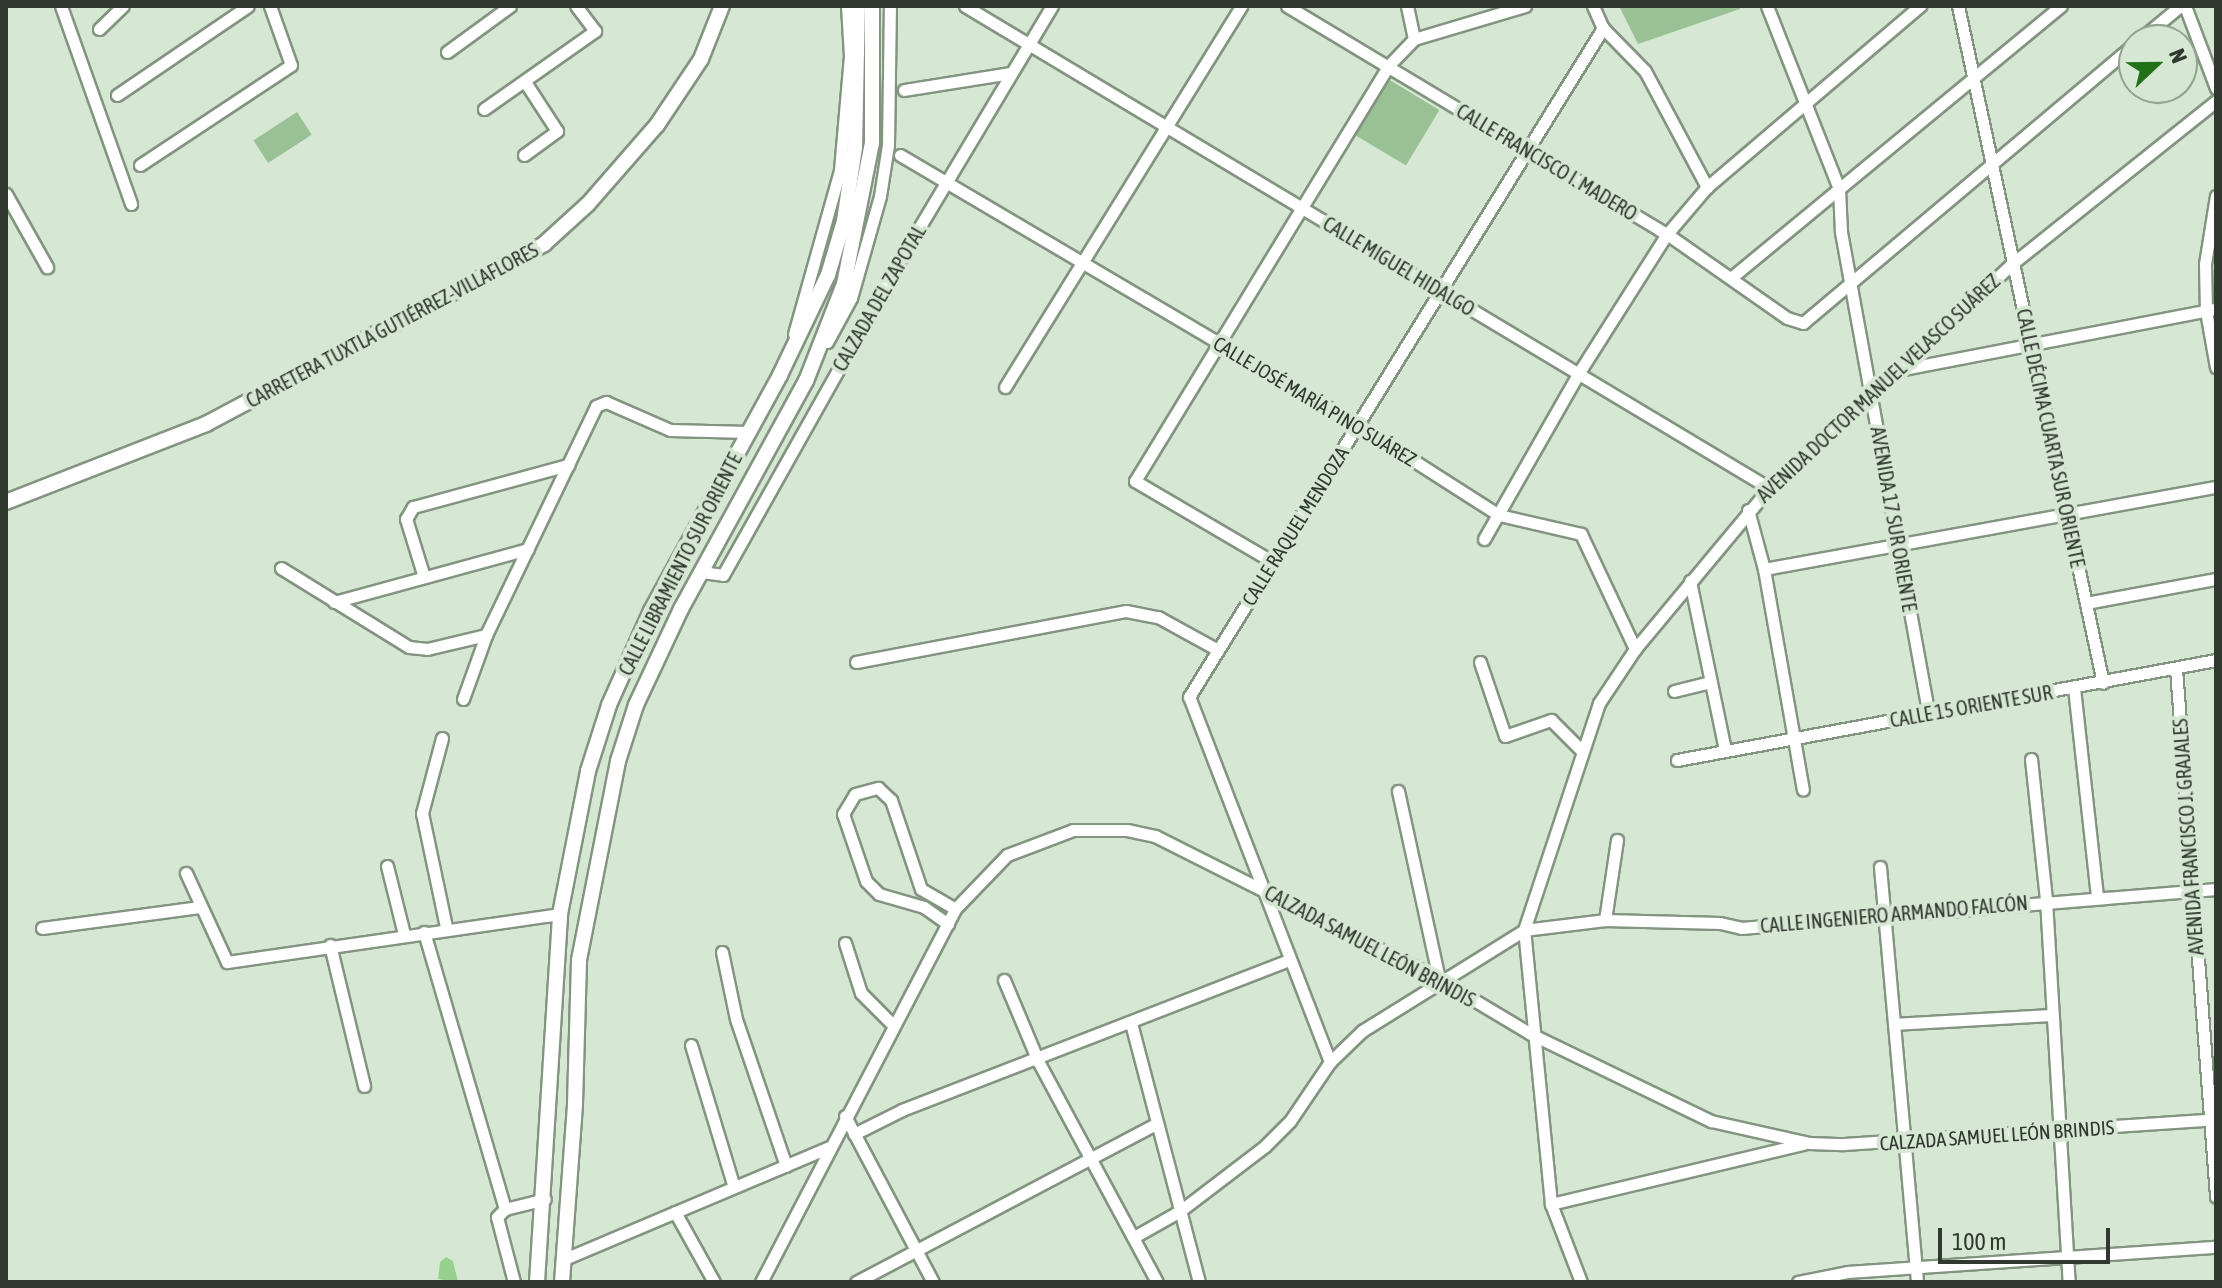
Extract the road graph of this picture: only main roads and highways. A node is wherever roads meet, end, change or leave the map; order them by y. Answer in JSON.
{"nodes":[{"id":1,"x":722,"y":6,"type":"edge"},
{"id":2,"x":858,"y":6,"type":"edge"},
{"id":3,"x":872,"y":6,"type":"edge"},
{"id":4,"x":6,"y":502,"type":"edge"},
{"id":5,"x":537,"y":1282,"type":"edge"},
{"id":6,"x":562,"y":1282,"type":"edge"}],
"edges":[{"from":1,"to":4,"type":"main road","name":"CARRETERA TUXTLA GUTIÉRREZ-VILLAFLORES"},
{"from":2,"to":5,"type":"main road","name":"CALLE LIBRAMIENTO SUR ORIENTE"},
{"from":3,"to":6,"type":"main road","name":"CALLE LIBRAMIENTO SUR ORIENTE"}]}
